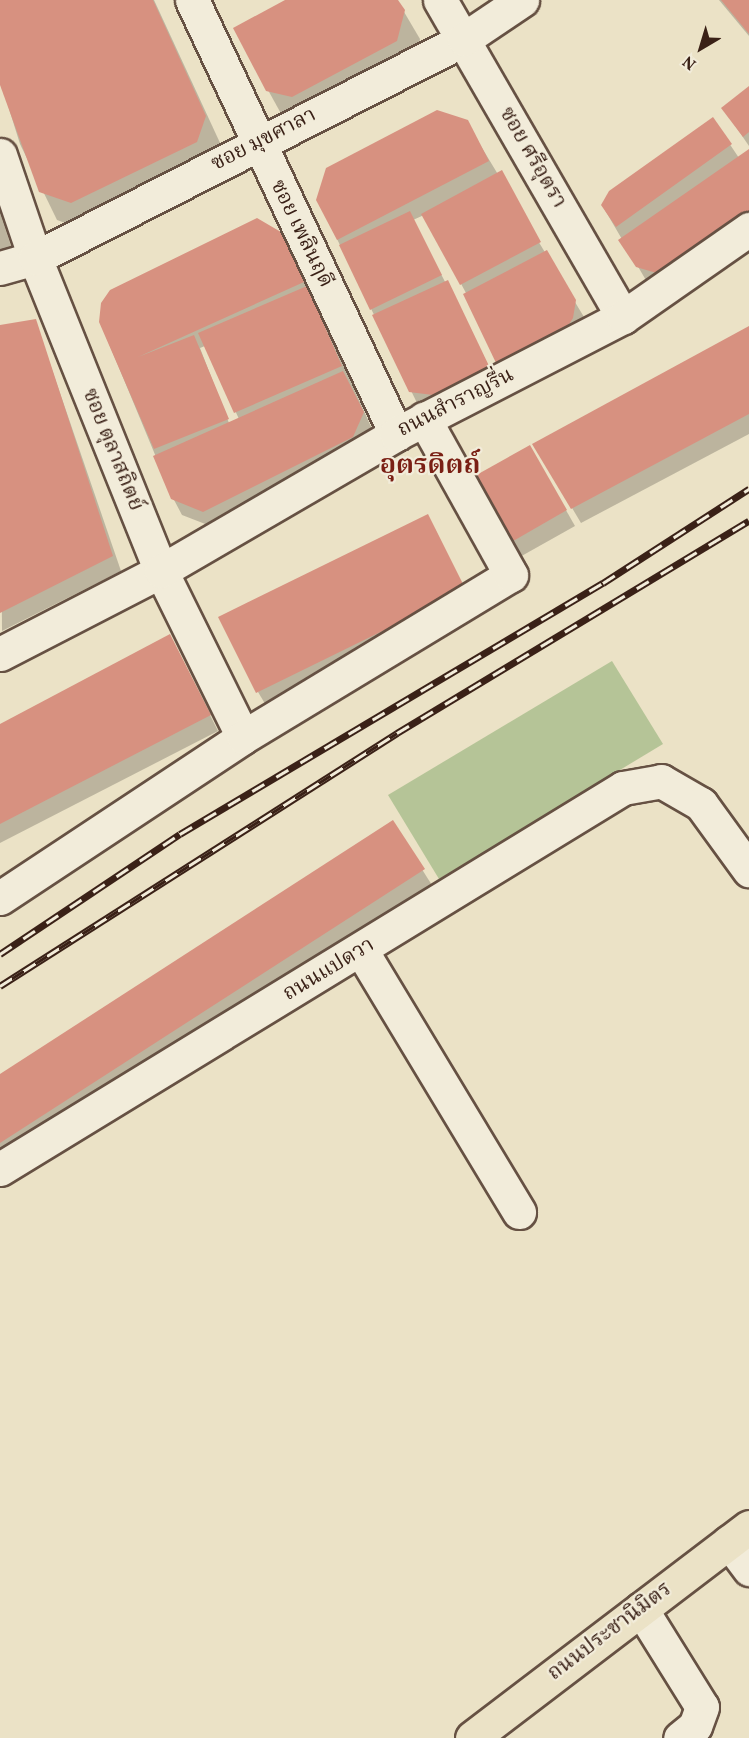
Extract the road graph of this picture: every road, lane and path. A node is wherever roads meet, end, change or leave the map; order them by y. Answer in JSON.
{"nodes":[{"id":1,"x":192,"y":0,"type":"edge"},
{"id":2,"x":440,"y":0,"type":"edge"},
{"id":3,"x":522,"y":0,"type":"edge"},
{"id":4,"x":464,"y":39,"type":"junction"},
{"id":5,"x":257,"y":143,"type":"junction"},
{"id":6,"x":0,"y":155,"type":"edge"},
{"id":7,"x":749,"y":229,"type":"edge"},
{"id":8,"x":35,"y":258,"type":"junction"},
{"id":9,"x":0,"y":268,"type":"edge"},
{"id":10,"x":623,"y":317,"type":"junction"},
{"id":11,"x":410,"y":426,"type":"junction"},
{"id":12,"x":161,"y":571,"type":"junction"},
{"id":13,"x":0,"y":654,"type":"edge"},
{"id":14,"x":243,"y":737,"type":"junction"},
{"id":15,"x":749,"y":870,"type":"edge"},
{"id":16,"x":0,"y":898,"type":"edge"},
{"id":17,"x":361,"y":950,"type":"junction"},
{"id":18,"x":0,"y":1169,"type":"edge"},
{"id":19,"x":519,"y":1212,"type":"dead end"},
{"id":20,"x":739,"y":1534,"type":"edge"},
{"id":21,"x":749,"y":1569,"type":"edge"},
{"id":22,"x":641,"y":1609,"type":"junction"},
{"id":23,"x":472,"y":1738,"type":"edge"},
{"id":24,"x":680,"y":1738,"type":"edge"}],
"edges":[{"from":1,"to":5,"type":"street","name":"ซอย เพลินฤดี"},
{"from":2,"to":4,"type":"street","name":"ซอย ศรีอุตรา"},
{"from":3,"to":4,"type":"street","name":"ซอย มุขศาลา"},
{"from":4,"to":5,"type":"street","name":"ซอย มุขศาลา"},
{"from":4,"to":10,"type":"street","name":"ซอย ศรีอุตรา"},
{"from":5,"to":8,"type":"street","name":"ซอย มุขศาลา"},
{"from":5,"to":11,"type":"street","name":"ซอย เพลินฤดี"},
{"from":6,"to":8,"type":"street","name":"ซอย ตุลาสถิตย์"},
{"from":7,"to":10,"type":"street","name":"ถนนสำราญรื่น"},
{"from":8,"to":9,"type":"street","name":"ซอย มุขศาลา"},
{"from":8,"to":12,"type":"street","name":"ซอย ตุลาสถิตย์"},
{"from":10,"to":11,"type":"street","name":"ถนนสำราญรื่น"},
{"from":11,"to":12,"type":"street","name":"ถนนสำราญรื่น"},
{"from":11,"to":14,"type":"street","name":"ซอย เพลินฤดี"},
{"from":12,"to":13,"type":"street","name":"ถนนสำราญรื่น"},
{"from":12,"to":14,"type":"street","name":"ซอย ตุลาสถิตย์"},
{"from":14,"to":16,"type":"street"},
{"from":15,"to":17,"type":"street","name":"ถนนแปดวา"},
{"from":17,"to":18,"type":"street","name":"ถนนแปดวา"},
{"from":17,"to":19,"type":"street"},
{"from":20,"to":21,"type":"street"},
{"from":20,"to":22,"type":"main road","name":"ถนนประชานิมิตร"},
{"from":22,"to":23,"type":"main road","name":"ถนนประชานิมิตร"},
{"from":22,"to":24,"type":"street"}]}
